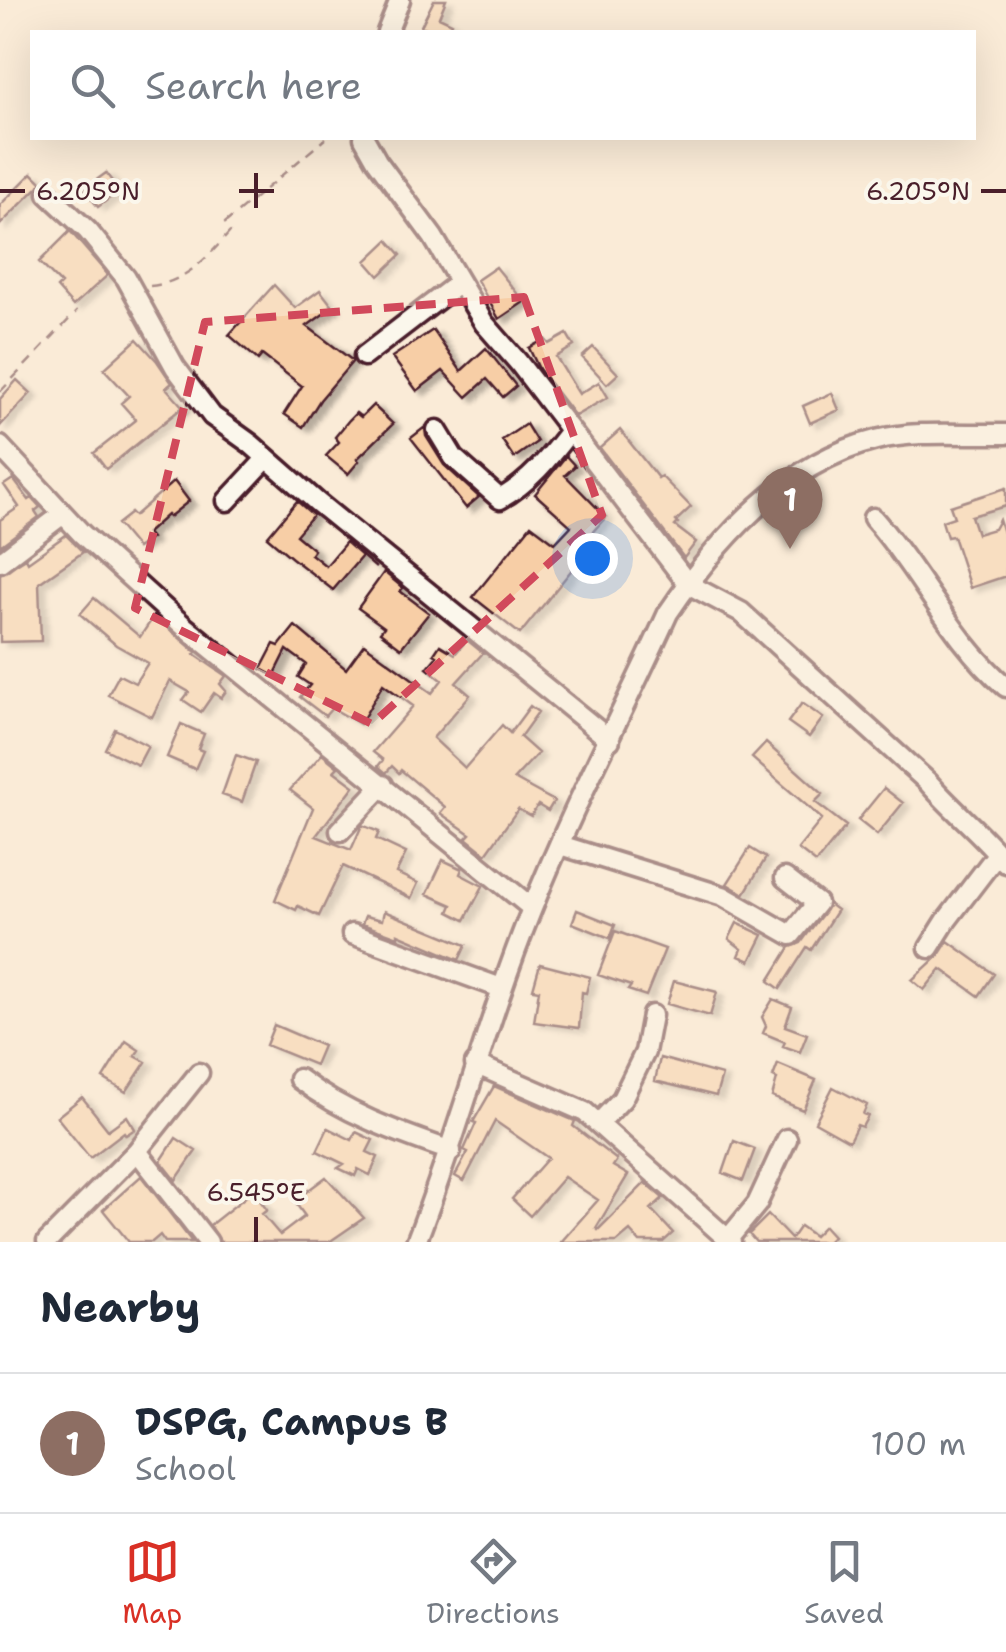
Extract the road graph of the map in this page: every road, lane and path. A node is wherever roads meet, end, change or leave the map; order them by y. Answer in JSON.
{"nodes":[{"id":1,"x":400,"y":0,"type":"edge"},
{"id":2,"x":388,"y":30,"type":"edge"},
{"id":3,"x":324,"y":140,"type":"edge"},
{"id":4,"x":365,"y":140,"type":"edge"},
{"id":5,"x":48,"y":194,"type":"dead end"},
{"id":6,"x":459,"y":283,"type":"junction"},
{"id":7,"x":132,"y":287,"type":"junction"},
{"id":8,"x":77,"y":311,"type":"dead end"},
{"id":9,"x":364,"y":356,"type":"dead end"},
{"id":10,"x":0,"y":392,"type":"edge"},
{"id":11,"x":436,"y":430,"type":"dead end"},
{"id":12,"x":569,"y":432,"type":"junction"},
{"id":13,"x":1006,"y":434,"type":"edge"},
{"id":14,"x":0,"y":446,"type":"edge"},
{"id":15,"x":267,"y":458,"type":"junction"},
{"id":16,"x":227,"y":501,"type":"dead end"},
{"id":17,"x":63,"y":514,"type":"junction"},
{"id":18,"x":874,"y":518,"type":"dead end"},
{"id":19,"x":0,"y":562,"type":"edge"},
{"id":20,"x":688,"y":584,"type":"junction"},
{"id":21,"x":1006,"y":687,"type":"edge"},
{"id":22,"x":610,"y":740,"type":"junction"},
{"id":23,"x":383,"y":785,"type":"junction"},
{"id":24,"x":340,"y":831,"type":"dead end"},
{"id":25,"x":560,"y":845,"type":"junction"},
{"id":26,"x":1002,"y":858,"type":"edge"},
{"id":27,"x":785,"y":878,"type":"dead end"},
{"id":28,"x":532,"y":908,"type":"junction"},
{"id":29,"x":352,"y":934,"type":"dead end"},
{"id":30,"x":929,"y":948,"type":"dead end"},
{"id":31,"x":501,"y":988,"type":"junction"},
{"id":32,"x":652,"y":1016,"type":"dead end"},
{"id":33,"x":475,"y":1064,"type":"junction"},
{"id":34,"x":199,"y":1073,"type":"dead end"},
{"id":35,"x":299,"y":1079,"type":"dead end"},
{"id":36,"x":600,"y":1122,"type":"junction"},
{"id":37,"x":787,"y":1139,"type":"dead end"},
{"id":38,"x":451,"y":1151,"type":"junction"},
{"id":39,"x":137,"y":1152,"type":"junction"},
{"id":40,"x":729,"y":1240,"type":"edge"},
{"id":41,"x":47,"y":1242,"type":"edge"},
{"id":42,"x":208,"y":1242,"type":"edge"},
{"id":43,"x":416,"y":1242,"type":"edge"}],
"edges":[{"from":1,"to":2,"type":"street"},
{"from":3,"to":7,"type":"path"},
{"from":4,"to":6,"type":"street"},
{"from":5,"to":7,"type":"street"},
{"from":6,"to":9,"type":"street"},
{"from":6,"to":12,"type":"street"},
{"from":7,"to":15,"type":"street"},
{"from":8,"to":10,"type":"path"},
{"from":11,"to":12,"type":"street"},
{"from":12,"to":20,"type":"street"},
{"from":13,"to":20,"type":"street"},
{"from":14,"to":17,"type":"street"},
{"from":15,"to":16,"type":"street"},
{"from":15,"to":22,"type":"street"},
{"from":17,"to":19,"type":"street"},
{"from":17,"to":23,"type":"street"},
{"from":18,"to":21,"type":"street"},
{"from":20,"to":22,"type":"street"},
{"from":20,"to":26,"type":"street"},
{"from":22,"to":25,"type":"street"},
{"from":23,"to":24,"type":"street"},
{"from":23,"to":28,"type":"street"},
{"from":25,"to":27,"type":"street"},
{"from":25,"to":28,"type":"street"},
{"from":26,"to":30,"type":"street"},
{"from":28,"to":31,"type":"street"},
{"from":29,"to":31,"type":"street"},
{"from":31,"to":33,"type":"street"},
{"from":32,"to":36,"type":"street"},
{"from":33,"to":36,"type":"street"},
{"from":33,"to":38,"type":"street"},
{"from":34,"to":39,"type":"street"},
{"from":35,"to":38,"type":"street"},
{"from":36,"to":40,"type":"street"},
{"from":37,"to":40,"type":"street"},
{"from":38,"to":43,"type":"street"},
{"from":39,"to":41,"type":"street"},
{"from":39,"to":42,"type":"street"}]}
